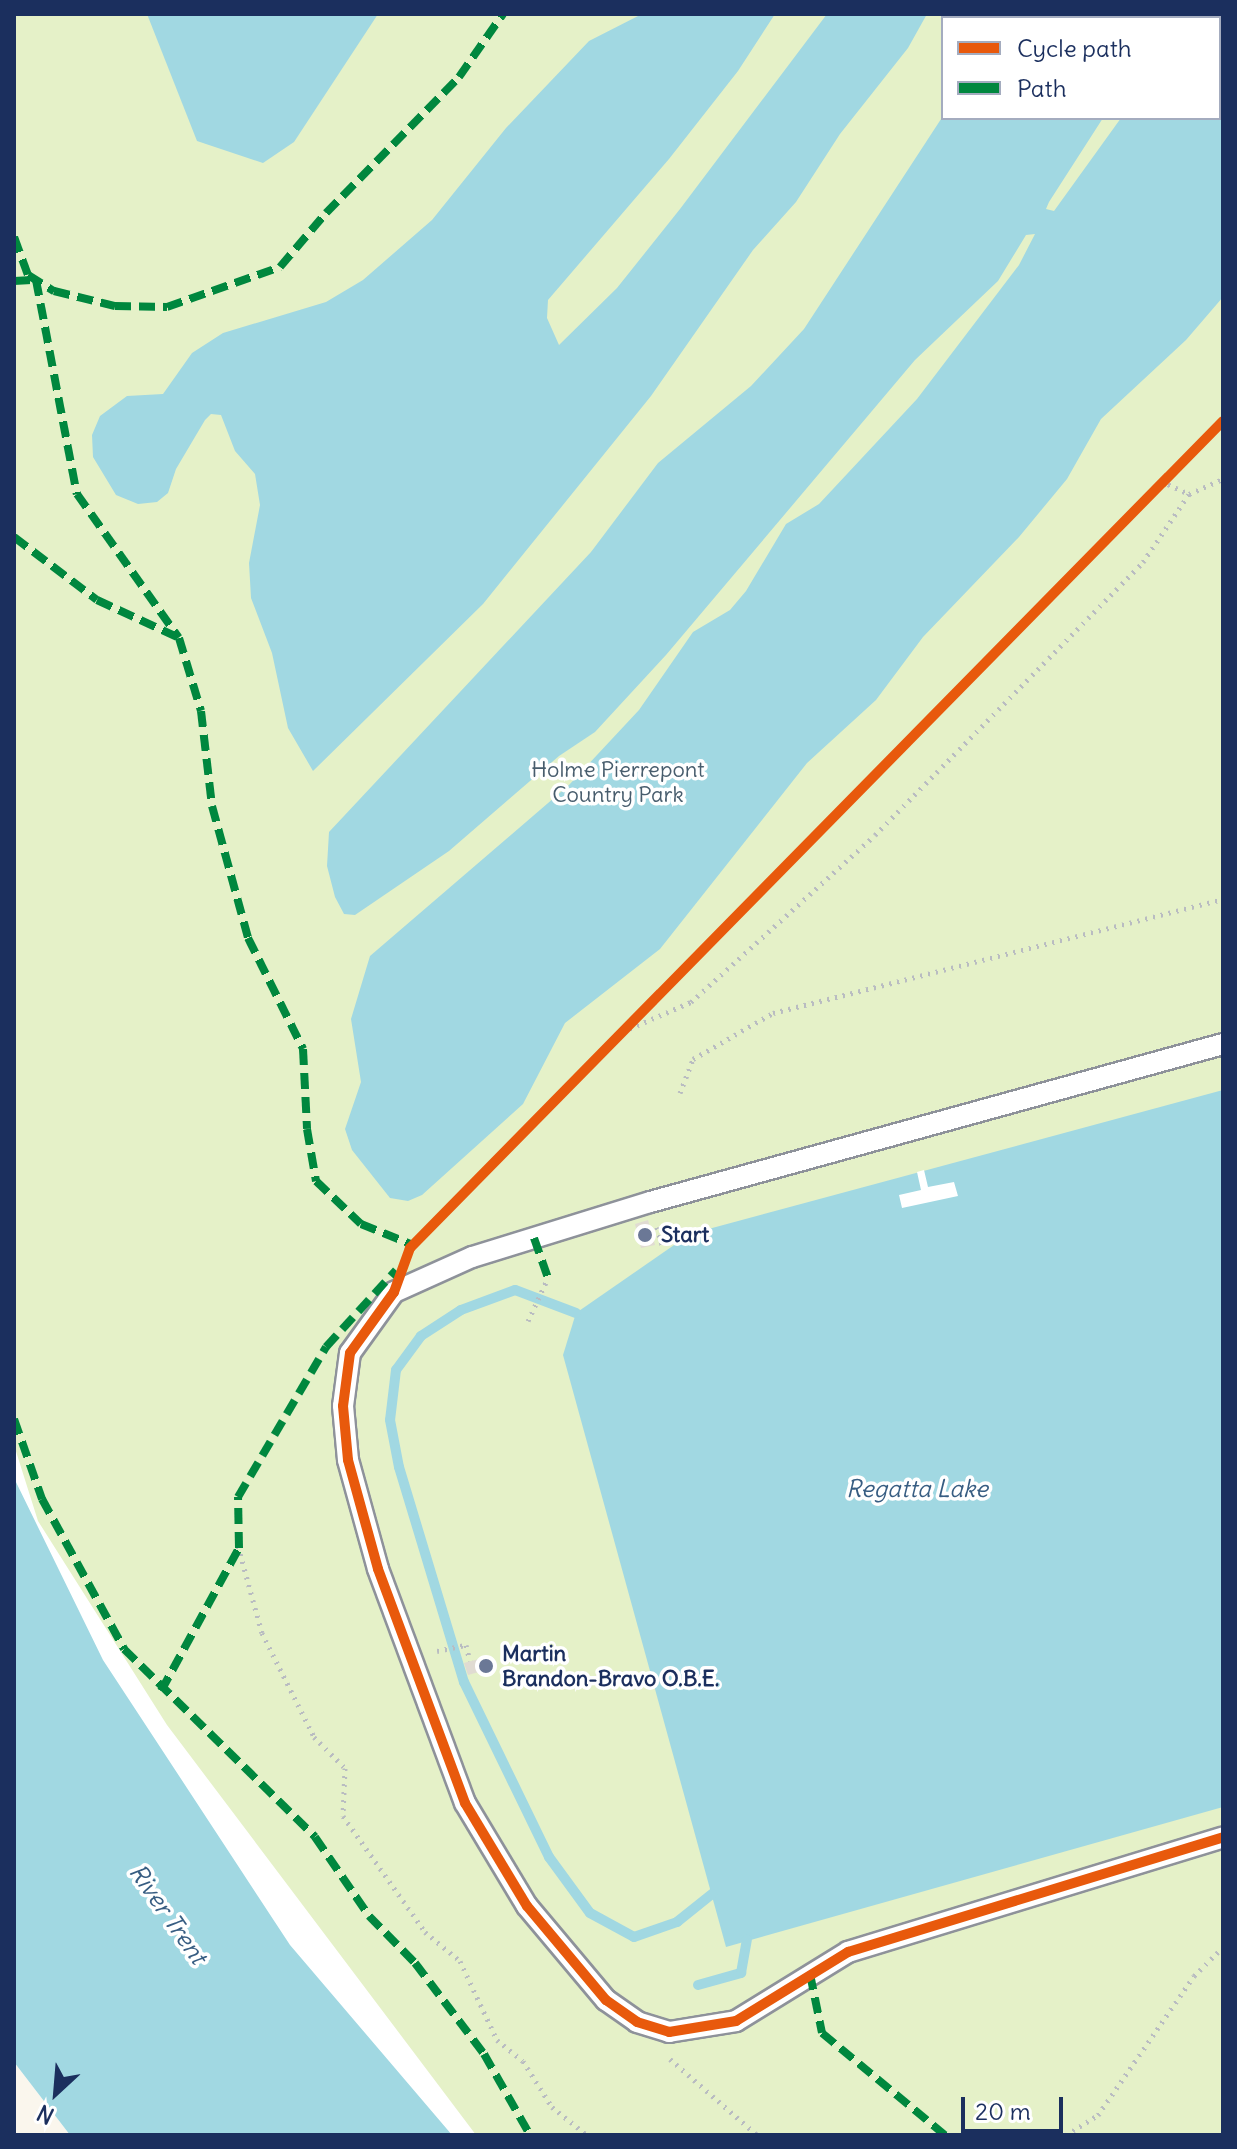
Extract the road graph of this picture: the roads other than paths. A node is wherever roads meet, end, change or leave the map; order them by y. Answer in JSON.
{"nodes":[{"id":1,"x":1223,"y":1044,"type":"edge"},
{"id":2,"x":1223,"y":1837,"type":"edge"}],
"edges":[{"from":1,"to":2,"type":"lane"}]}
